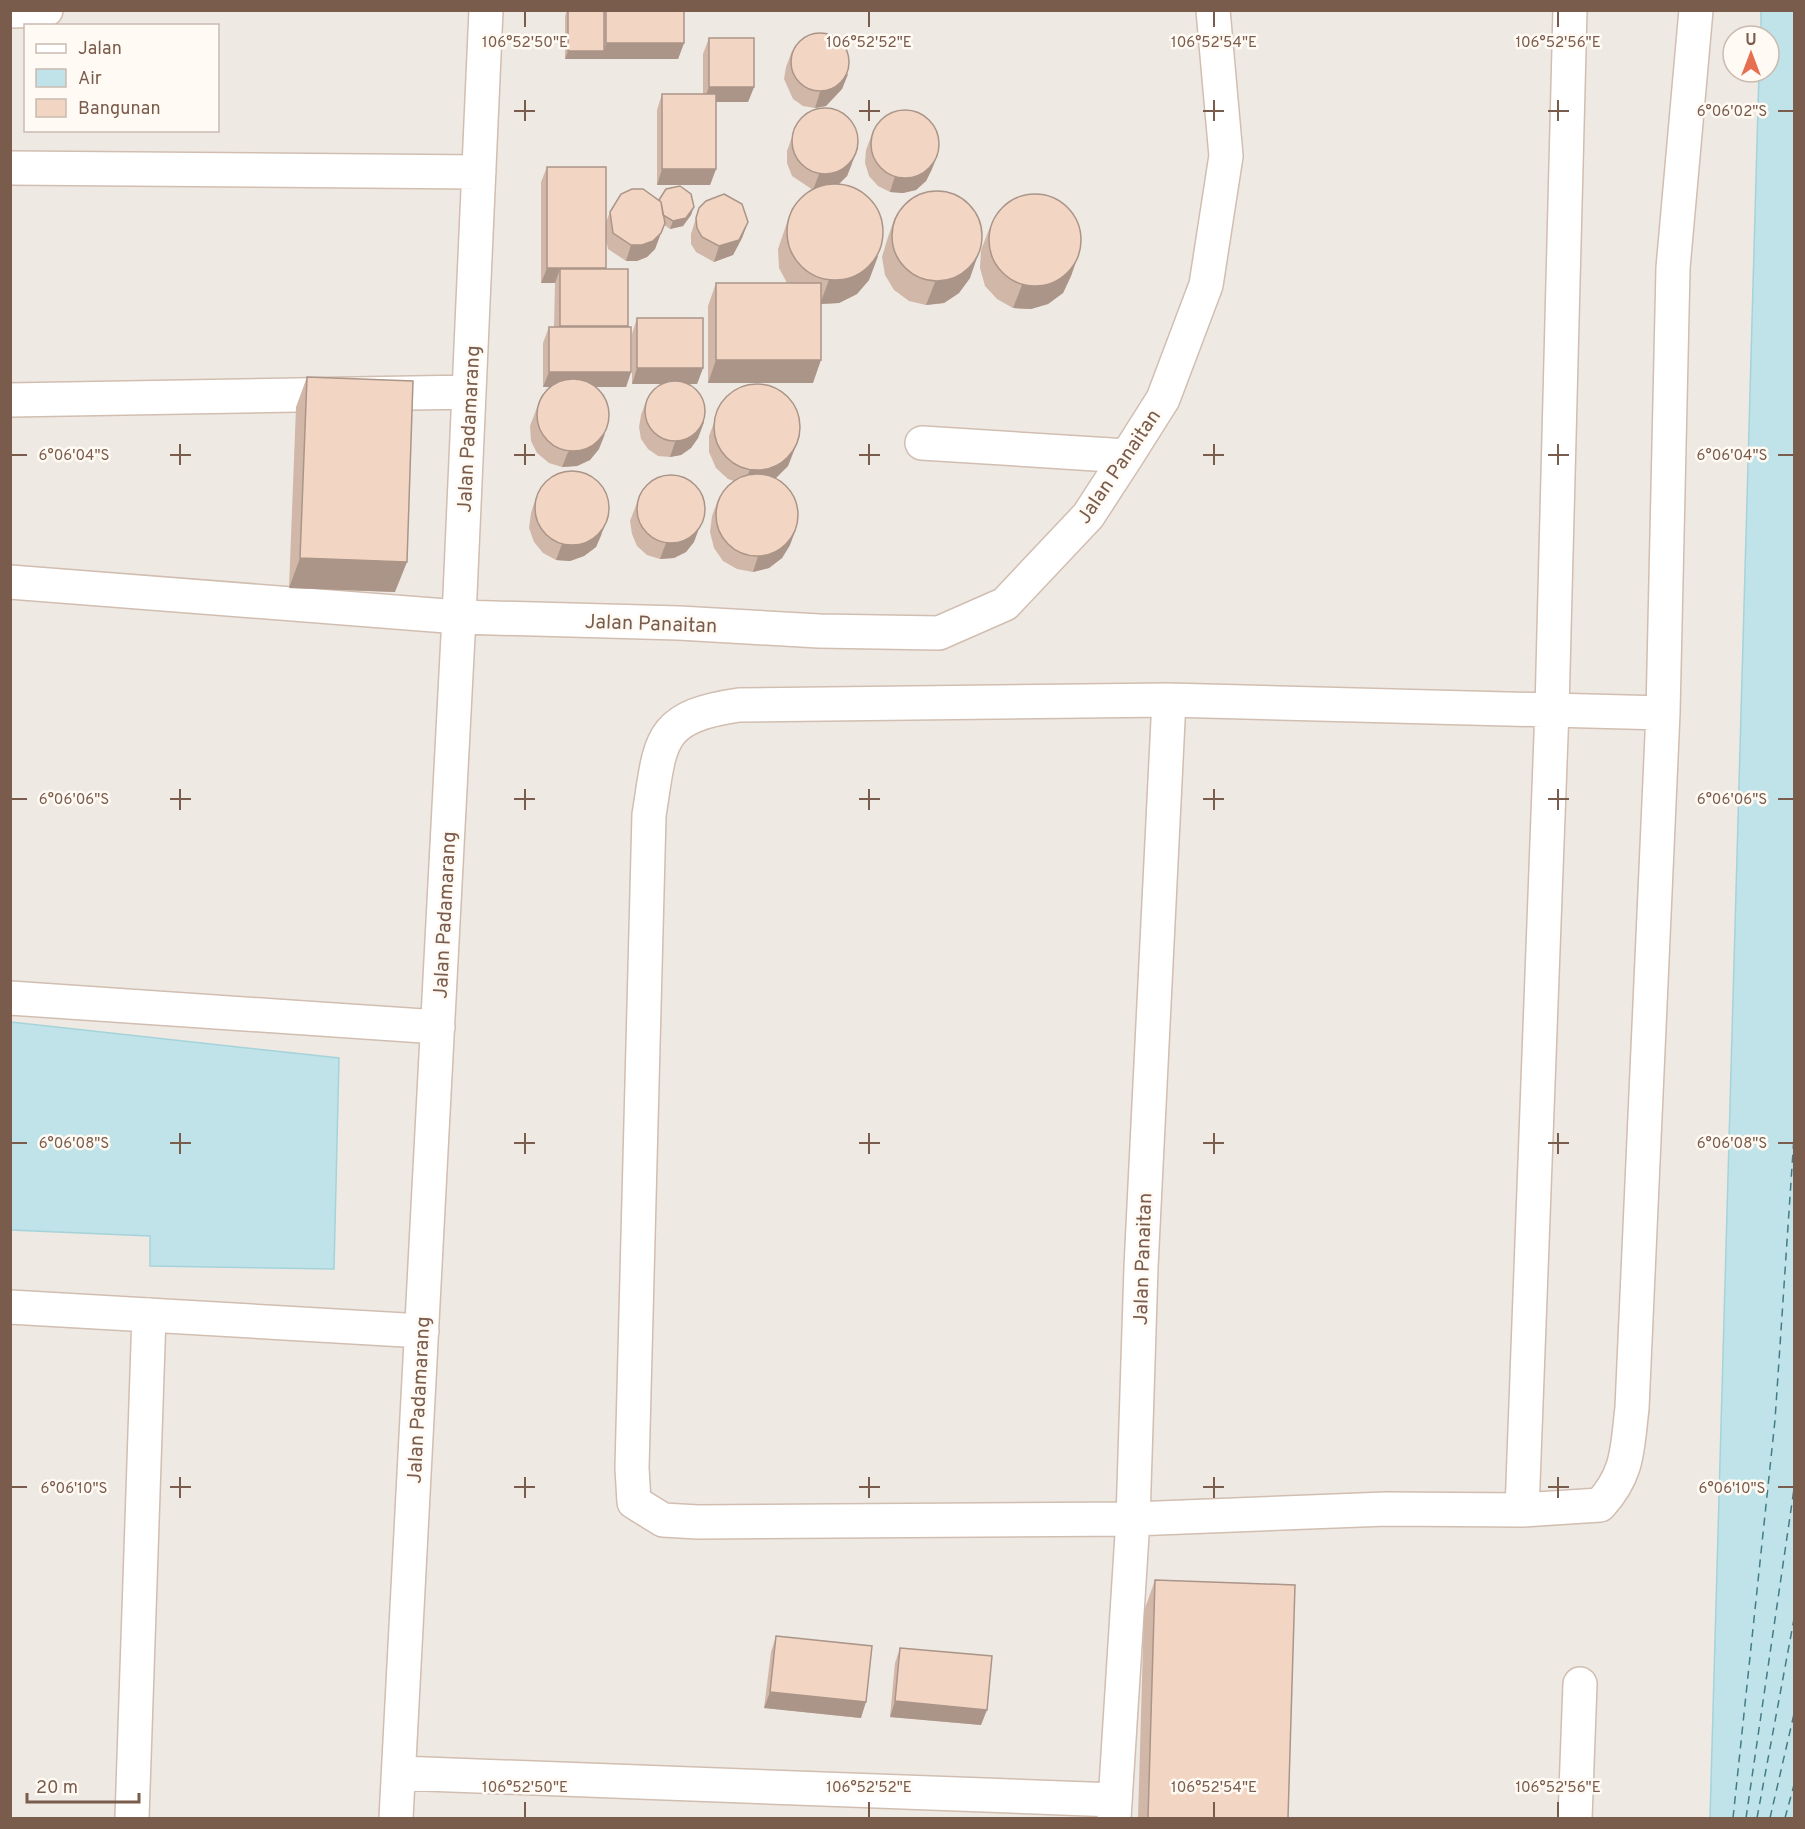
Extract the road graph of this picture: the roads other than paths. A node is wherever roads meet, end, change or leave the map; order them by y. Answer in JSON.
{"nodes":[{"id":1,"x":46,"y":10,"type":"edge"},
{"id":2,"x":486,"y":10,"type":"edge"},
{"id":3,"x":1213,"y":10,"type":"edge"},
{"id":4,"x":1570,"y":10,"type":"edge"},
{"id":5,"x":1696,"y":10,"type":"edge"},
{"id":6,"x":10,"y":11,"type":"edge"},
{"id":7,"x":10,"y":168,"type":"edge"},
{"id":8,"x":479,"y":172,"type":"junction"},
{"id":9,"x":469,"y":392,"type":"junction"},
{"id":10,"x":10,"y":400,"type":"edge"},
{"id":11,"x":922,"y":443,"type":"dead end"},
{"id":12,"x":1127,"y":456,"type":"junction"},
{"id":13,"x":10,"y":582,"type":"edge"},
{"id":14,"x":459,"y":616,"type":"junction"},
{"id":15,"x":1169,"y":700,"type":"junction"},
{"id":16,"x":1552,"y":710,"type":"junction"},
{"id":17,"x":1664,"y":713,"type":"junction"},
{"id":18,"x":10,"y":998,"type":"edge"},
{"id":19,"x":438,"y":1027,"type":"junction"},
{"id":20,"x":10,"y":1307,"type":"edge"},
{"id":21,"x":149,"y":1315,"type":"junction"},
{"id":22,"x":422,"y":1331,"type":"junction"},
{"id":23,"x":1522,"y":1510,"type":"junction"},
{"id":24,"x":1133,"y":1519,"type":"junction"},
{"id":25,"x":1580,"y":1684,"type":"dead end"},
{"id":26,"x":399,"y":1773,"type":"junction"},
{"id":27,"x":1115,"y":1809,"type":"edge"},
{"id":28,"x":132,"y":1818,"type":"edge"},
{"id":29,"x":396,"y":1818,"type":"edge"},
{"id":30,"x":1575,"y":1818,"type":"edge"}],
"edges":[{"from":1,"to":6,"type":"lane"},
{"from":2,"to":8,"type":"lane","name":"Jalan Padamarang"},
{"from":3,"to":12,"type":"lane","name":"Jalan Panaitan"},
{"from":4,"to":16,"type":"lane"},
{"from":5,"to":17,"type":"lane"},
{"from":7,"to":8,"type":"lane"},
{"from":8,"to":9,"type":"lane","name":"Jalan Padamarang"},
{"from":9,"to":10,"type":"lane"},
{"from":9,"to":14,"type":"lane","name":"Jalan Padamarang"},
{"from":11,"to":12,"type":"lane"},
{"from":12,"to":14,"type":"lane","name":"Jalan Panaitan"},
{"from":13,"to":14,"type":"lane","name":"Jalan Panaitan"},
{"from":14,"to":19,"type":"lane","name":"Jalan Padamarang"},
{"from":15,"to":16,"type":"lane"},
{"from":15,"to":24,"type":"lane","name":"Jalan Panaitan"},
{"from":15,"to":24,"type":"lane"},
{"from":16,"to":17,"type":"lane"},
{"from":16,"to":23,"type":"lane"},
{"from":17,"to":23,"type":"lane"},
{"from":18,"to":19,"type":"lane"},
{"from":19,"to":22,"type":"lane","name":"Jalan Padamarang"},
{"from":20,"to":21,"type":"lane"},
{"from":21,"to":22,"type":"lane"},
{"from":21,"to":28,"type":"lane"},
{"from":22,"to":26,"type":"lane","name":"Jalan Padamarang"},
{"from":23,"to":24,"type":"lane"},
{"from":24,"to":27,"type":"lane","name":"Jalan Panaitan"},
{"from":25,"to":30,"type":"lane"},
{"from":26,"to":27,"type":"lane"},
{"from":26,"to":29,"type":"lane","name":"Jalan Padamarang"}]}
